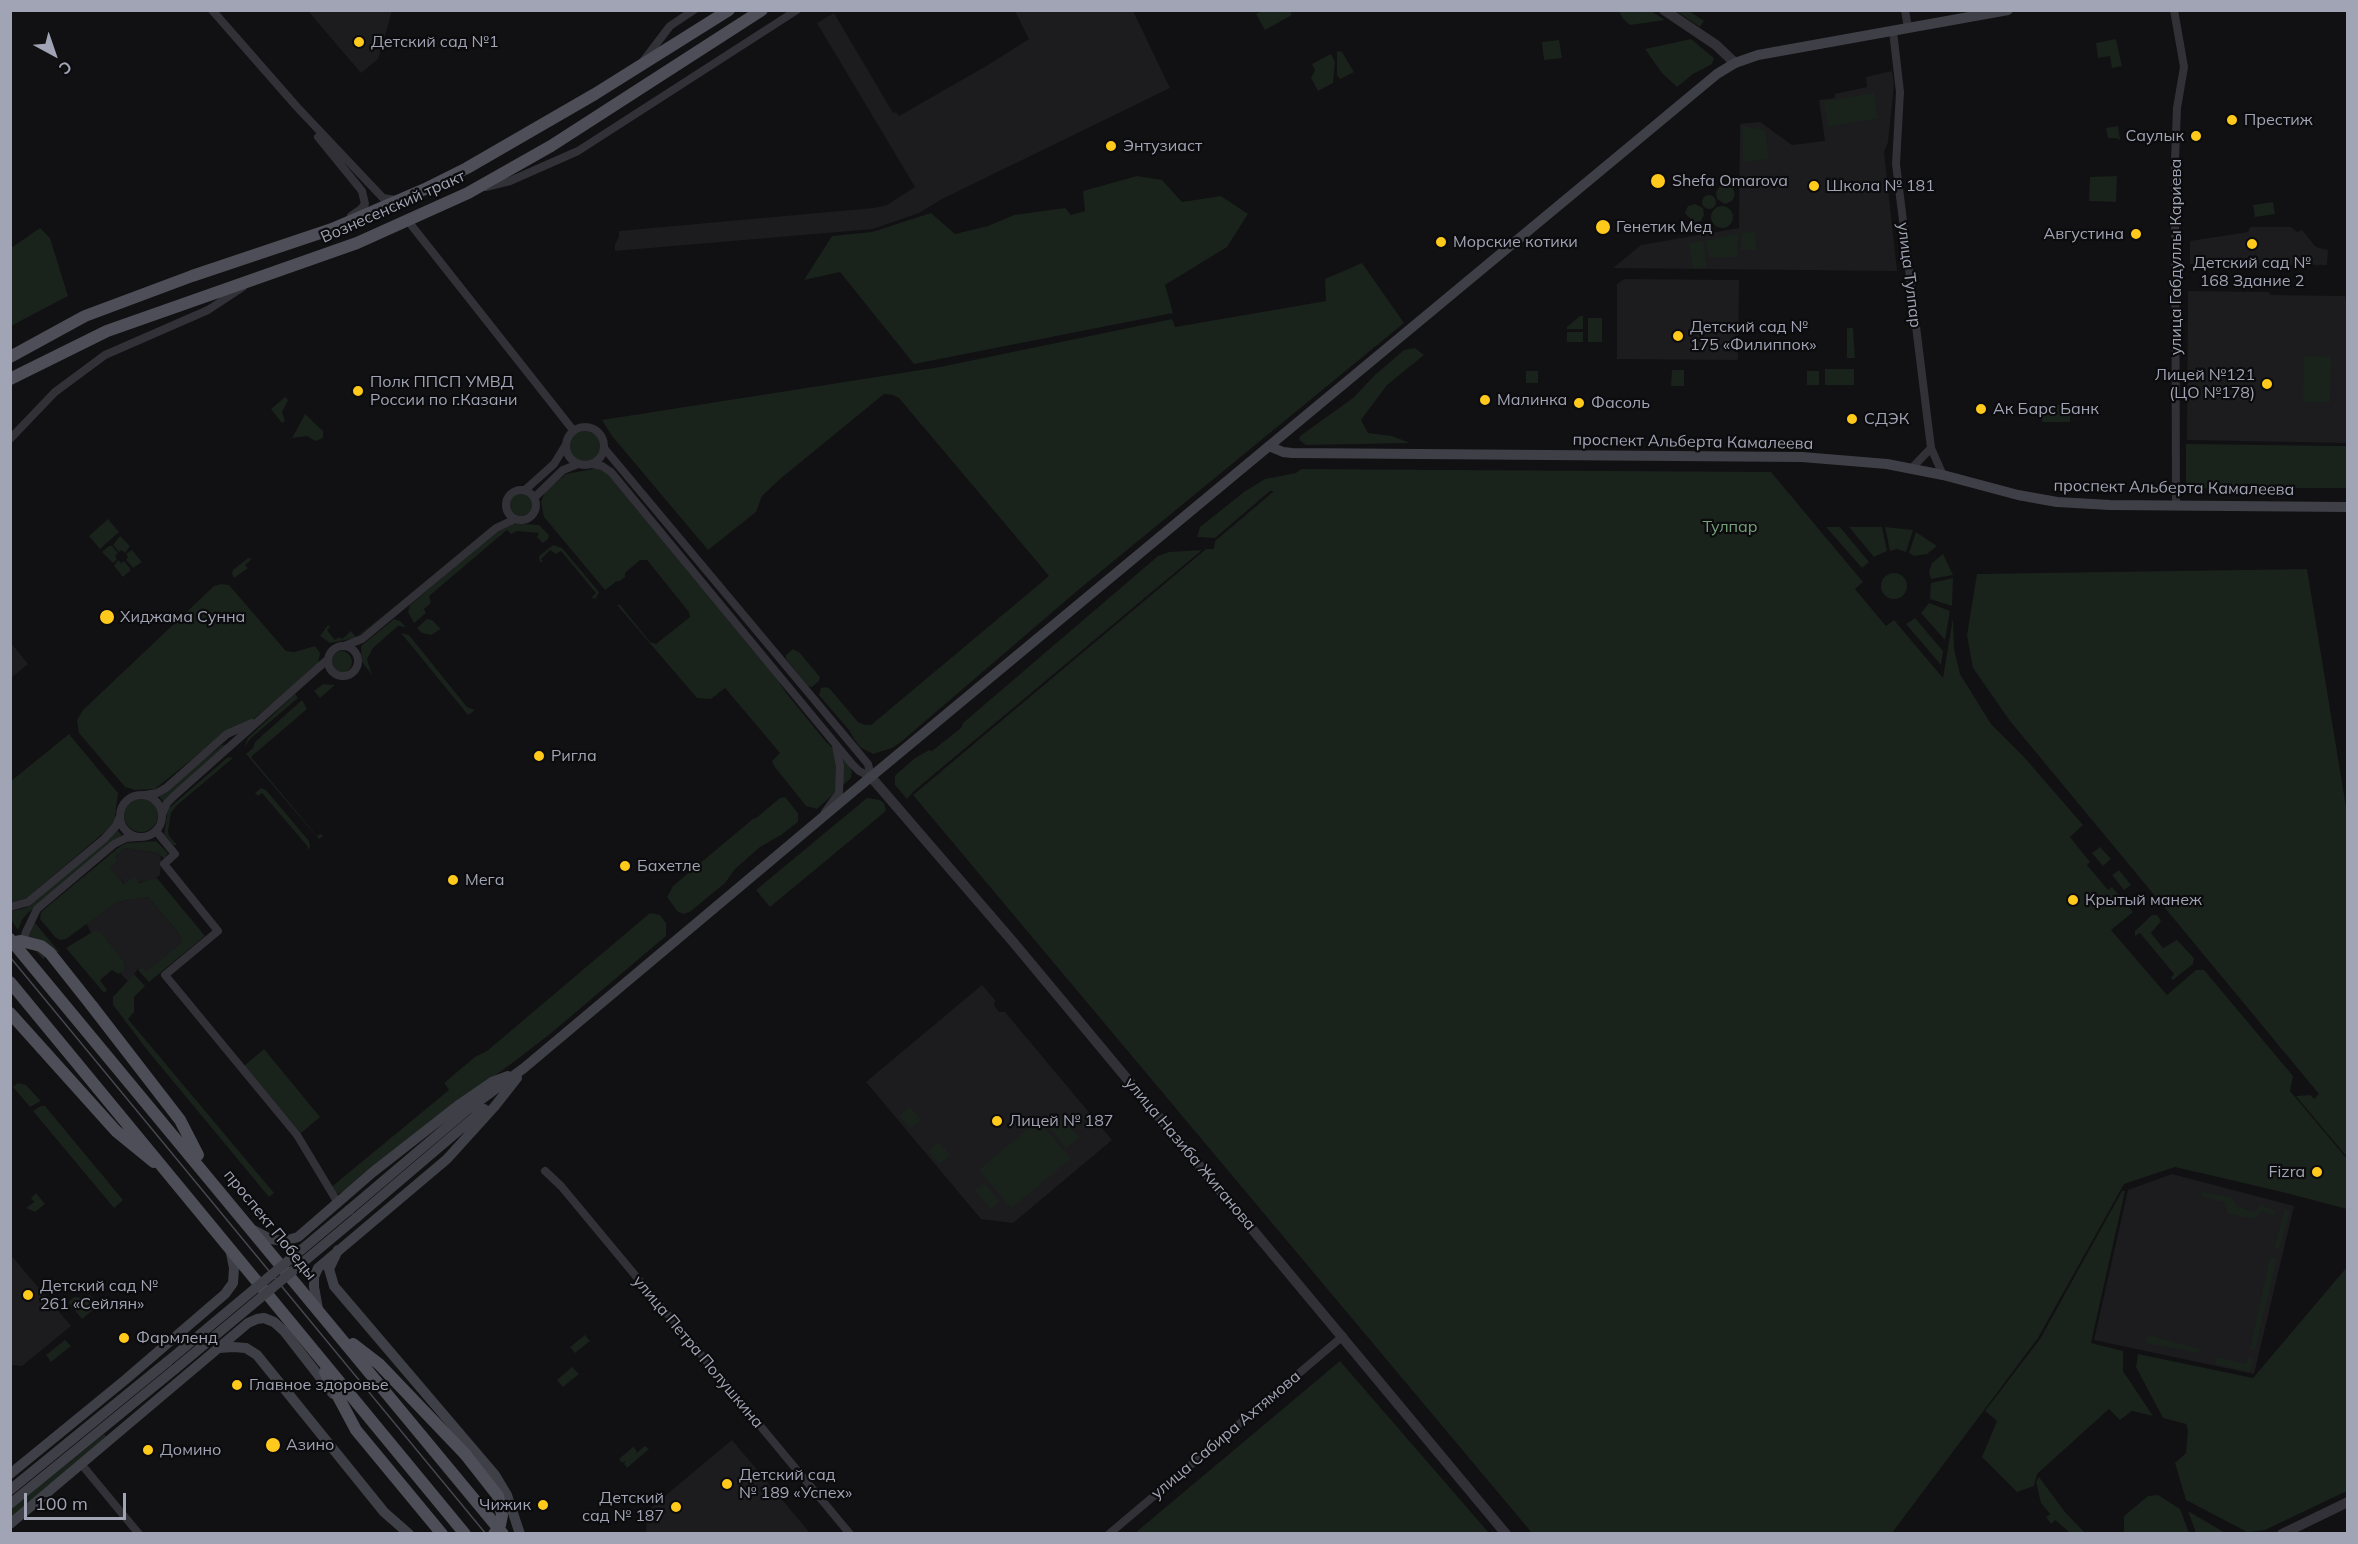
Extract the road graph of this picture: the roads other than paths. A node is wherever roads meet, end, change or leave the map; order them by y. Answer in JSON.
{"nodes":[{"id":1,"x":212,"y":10,"type":"edge"},
{"id":2,"x":694,"y":10,"type":"edge"},
{"id":3,"x":729,"y":10,"type":"edge"},
{"id":4,"x":762,"y":10,"type":"edge"},
{"id":5,"x":797,"y":10,"type":"edge"},
{"id":6,"x":1664,"y":10,"type":"edge"},
{"id":7,"x":1905,"y":10,"type":"edge"},
{"id":8,"x":2008,"y":10,"type":"edge"},
{"id":9,"x":2174,"y":10,"type":"edge"},
{"id":10,"x":1908,"y":28,"type":"junction"},
{"id":11,"x":1893,"y":31,"type":"junction"},
{"id":12,"x":1735,"y":63,"type":"junction"},
{"id":13,"x":639,"y":67,"type":"junction"},
{"id":14,"x":297,"y":107,"type":"junction"},
{"id":15,"x":468,"y":193,"type":"junction"},
{"id":16,"x":402,"y":200,"type":"junction"},
{"id":17,"x":408,"y":221,"type":"junction"},
{"id":18,"x":332,"y":230,"type":"junction"},
{"id":19,"x":253,"y":281,"type":"junction"},
{"id":20,"x":32,"y":344,"type":"junction"},
{"id":21,"x":10,"y":350,"type":"edge"},
{"id":22,"x":10,"y":357,"type":"edge"},
{"id":23,"x":28,"y":369,"type":"junction"},
{"id":24,"x":10,"y":379,"type":"edge"},
{"id":25,"x":10,"y":388,"type":"edge"},
{"id":26,"x":573,"y":430,"type":"junction"},
{"id":27,"x":10,"y":439,"type":"edge"},
{"id":28,"x":565,"y":446,"type":"junction"},
{"id":29,"x":1269,"y":446,"type":"junction"},
{"id":30,"x":604,"y":448,"type":"junction"},
{"id":31,"x":1931,"y":448,"type":"junction"},
{"id":32,"x":578,"y":464,"type":"junction"},
{"id":33,"x":592,"y":464,"type":"junction"},
{"id":34,"x":1911,"y":469,"type":"junction"},
{"id":35,"x":1942,"y":475,"type":"junction"},
{"id":36,"x":525,"y":490,"type":"junction"},
{"id":37,"x":534,"y":497,"type":"junction"},
{"id":38,"x":2176,"y":505,"type":"junction"},
{"id":39,"x":506,"y":507,"type":"junction"},
{"id":40,"x":2348,"y":507,"type":"edge"},
{"id":41,"x":515,"y":519,"type":"junction"},
{"id":42,"x":496,"y":528,"type":"junction"},
{"id":43,"x":362,"y":639,"type":"junction"},
{"id":44,"x":344,"y":646,"type":"junction"},
{"id":45,"x":356,"y":653,"type":"junction"},
{"id":46,"x":327,"y":660,"type":"junction"},
{"id":47,"x":334,"y":674,"type":"junction"},
{"id":48,"x":308,"y":678,"type":"junction"},
{"id":49,"x":258,"y":720,"type":"junction"},
{"id":50,"x":835,"y":742,"type":"junction"},
{"id":51,"x":217,"y":743,"type":"junction"},
{"id":52,"x":235,"y":743,"type":"junction"},
{"id":53,"x":871,"y":777,"type":"junction"},
{"id":54,"x":145,"y":795,"type":"junction"},
{"id":55,"x":162,"y":815,"type":"junction"},
{"id":56,"x":120,"y":816,"type":"junction"},
{"id":57,"x":815,"y":825,"type":"junction"},
{"id":58,"x":156,"y":831,"type":"junction"},
{"id":59,"x":138,"y":837,"type":"junction"},
{"id":60,"x":10,"y":907,"type":"edge"},
{"id":61,"x":10,"y":941,"type":"edge"},
{"id":62,"x":21,"y":951,"type":"junction"},
{"id":63,"x":10,"y":982,"type":"edge"},
{"id":64,"x":10,"y":1013,"type":"edge"},
{"id":65,"x":524,"y":1068,"type":"junction"},
{"id":66,"x":545,"y":1171,"type":"dead end"},
{"id":67,"x":210,"y":1177,"type":"junction"},
{"id":68,"x":179,"y":1186,"type":"junction"},
{"id":69,"x":338,"y":1203,"type":"junction"},
{"id":70,"x":252,"y":1230,"type":"junction"},
{"id":71,"x":230,"y":1248,"type":"junction"},
{"id":72,"x":338,"y":1250,"type":"junction"},
{"id":73,"x":318,"y":1309,"type":"junction"},
{"id":74,"x":334,"y":1328,"type":"junction"},
{"id":75,"x":1343,"y":1336,"type":"junction"},
{"id":76,"x":311,"y":1347,"type":"junction"},
{"id":77,"x":218,"y":1348,"type":"junction"},
{"id":78,"x":170,"y":1366,"type":"junction"},
{"id":79,"x":346,"y":1412,"type":"junction"},
{"id":80,"x":78,"y":1436,"type":"junction"},
{"id":81,"x":35,"y":1454,"type":"junction"},
{"id":82,"x":82,"y":1465,"type":"junction"},
{"id":83,"x":10,"y":1474,"type":"edge"},
{"id":84,"x":10,"y":1490,"type":"edge"},
{"id":85,"x":2348,"y":1502,"type":"edge"},
{"id":86,"x":10,"y":1503,"type":"edge"},
{"id":87,"x":10,"y":1524,"type":"edge"},
{"id":88,"x":139,"y":1533,"type":"edge"},
{"id":89,"x":409,"y":1533,"type":"edge"},
{"id":90,"x":442,"y":1533,"type":"edge"},
{"id":91,"x":465,"y":1533,"type":"edge"},
{"id":92,"x":494,"y":1533,"type":"edge"},
{"id":93,"x":503,"y":1533,"type":"edge"},
{"id":94,"x":520,"y":1533,"type":"edge"},
{"id":95,"x":850,"y":1533,"type":"edge"},
{"id":96,"x":1109,"y":1533,"type":"edge"},
{"id":97,"x":1506,"y":1533,"type":"edge"},
{"id":98,"x":2282,"y":1533,"type":"edge"}],
"edges":[{"from":1,"to":14,"type":"street"},
{"from":2,"to":13,"type":"street"},
{"from":3,"to":13,"type":"main road","name":"Вознесенский тракт"},
{"from":4,"to":15,"type":"main road","name":"Вознесенский тракт"},
{"from":5,"to":15,"type":"street"},
{"from":6,"to":12,"type":"street"},
{"from":7,"to":10,"type":"street"},
{"from":8,"to":10,"type":"main road"},
{"from":9,"to":38,"type":"street","name":"улица Габдуллы Кариева"},
{"from":10,"to":11,"type":"main road"},
{"from":11,"to":12,"type":"main road"},
{"from":11,"to":31,"type":"street","name":"улица Тулпар"},
{"from":12,"to":29,"type":"main road"},
{"from":13,"to":16,"type":"main road","name":"Вознесенский тракт"},
{"from":14,"to":16,"type":"street"},
{"from":14,"to":18,"type":"street"},
{"from":15,"to":17,"type":"main road","name":"Вознесенский тракт"},
{"from":16,"to":18,"type":"main road","name":"Вознесенский тракт"},
{"from":17,"to":19,"type":"main road","name":"Вознесенский тракт"},
{"from":17,"to":26,"type":"street"},
{"from":18,"to":20,"type":"main road","name":"Вознесенский тракт"},
{"from":19,"to":23,"type":"main road","name":"Вознесенский тракт"},
{"from":19,"to":27,"type":"street"},
{"from":20,"to":21,"type":"main road"},
{"from":20,"to":22,"type":"main road","name":"Вознесенский тракт"},
{"from":23,"to":24,"type":"main road","name":"Вознесенский тракт"},
{"from":23,"to":25,"type":"main road"},
{"from":26,"to":28,"type":"street"},
{"from":26,"to":30,"type":"street"},
{"from":28,"to":32,"type":"street"},
{"from":28,"to":36,"type":"street"},
{"from":29,"to":34,"type":"main road","name":"проспект Альберта Камалеева"},
{"from":29,"to":53,"type":"main road"},
{"from":30,"to":33,"type":"street"},
{"from":30,"to":53,"type":"street"},
{"from":31,"to":34,"type":"street"},
{"from":31,"to":35,"type":"street","name":"улица Тулпар"},
{"from":32,"to":33,"type":"street"},
{"from":32,"to":37,"type":"street"},
{"from":33,"to":50,"type":"street"},
{"from":34,"to":35,"type":"main road","name":"проспект Альберта Камалеева"},
{"from":35,"to":38,"type":"main road","name":"проспект Альберта Камалеева"},
{"from":36,"to":37,"type":"street"},
{"from":36,"to":39,"type":"street"},
{"from":37,"to":41,"type":"street"},
{"from":38,"to":40,"type":"main road","name":"проспект Альберта Камалеева"},
{"from":39,"to":41,"type":"street"},
{"from":39,"to":42,"type":"street"},
{"from":41,"to":42,"type":"street"},
{"from":42,"to":43,"type":"street"},
{"from":43,"to":44,"type":"street"},
{"from":43,"to":45,"type":"street"},
{"from":44,"to":45,"type":"street"},
{"from":44,"to":46,"type":"street"},
{"from":45,"to":47,"type":"street"},
{"from":46,"to":47,"type":"street"},
{"from":46,"to":48,"type":"street"},
{"from":47,"to":48,"type":"street"},
{"from":48,"to":49,"type":"street"},
{"from":49,"to":51,"type":"street"},
{"from":49,"to":52,"type":"street"},
{"from":50,"to":53,"type":"street"},
{"from":50,"to":57,"type":"street"},
{"from":51,"to":52,"type":"street"},
{"from":51,"to":54,"type":"street"},
{"from":52,"to":55,"type":"street"},
{"from":53,"to":57,"type":"main road"},
{"from":53,"to":75,"type":"street","name":"улица Назиба Жиганова"},
{"from":54,"to":55,"type":"street"},
{"from":54,"to":56,"type":"street"},
{"from":55,"to":58,"type":"street"},
{"from":56,"to":59,"type":"street"},
{"from":56,"to":60,"type":"street"},
{"from":57,"to":65,"type":"main road"},
{"from":58,"to":59,"type":"street"},
{"from":58,"to":69,"type":"street"},
{"from":59,"to":62,"type":"street"},
{"from":61,"to":62,"type":"main road","name":"проспект Победы"},
{"from":61,"to":67,"type":"main road","bridge":true},
{"from":62,"to":67,"type":"main road","name":"проспект Победы"},
{"from":63,"to":68,"type":"main road"},
{"from":64,"to":68,"type":"main road"},
{"from":65,"to":69,"type":"main road"},
{"from":65,"to":72,"type":"main road"},
{"from":65,"to":78,"type":"main road","bridge":true},
{"from":66,"to":95,"type":"street","name":"улица Петра Полушкина"},
{"from":67,"to":70,"type":"main road","name":"проспект Победы"},
{"from":68,"to":71,"type":"main road"},
{"from":69,"to":70,"type":"main road"},
{"from":70,"to":73,"type":"main road","name":"проспект Победы"},
{"from":71,"to":76,"type":"main road"},
{"from":71,"to":81,"type":"main road"},
{"from":72,"to":73,"type":"main road"},
{"from":72,"to":94,"type":"main road"},
{"from":73,"to":74,"type":"main road","name":"проспект Победы"},
{"from":74,"to":92,"type":"main road","bridge":true},
{"from":74,"to":93,"type":"main road","name":"проспект Победы"},
{"from":75,"to":96,"type":"street","name":"улица Сабира Ахтямова"},
{"from":75,"to":97,"type":"street","name":"улица Назиба Жиганова"},
{"from":76,"to":79,"type":"main road"},
{"from":76,"to":91,"type":"main road"},
{"from":77,"to":79,"type":"main road"},
{"from":77,"to":82,"type":"main road"},
{"from":77,"to":89,"type":"main road"},
{"from":78,"to":80,"type":"main road"},
{"from":78,"to":86,"type":"main road"},
{"from":79,"to":90,"type":"main road"},
{"from":80,"to":81,"type":"main road"},
{"from":80,"to":84,"type":"main road"},
{"from":81,"to":83,"type":"main road"},
{"from":82,"to":87,"type":"main road"},
{"from":82,"to":88,"type":"street"},
{"from":85,"to":98,"type":"street"}]}
